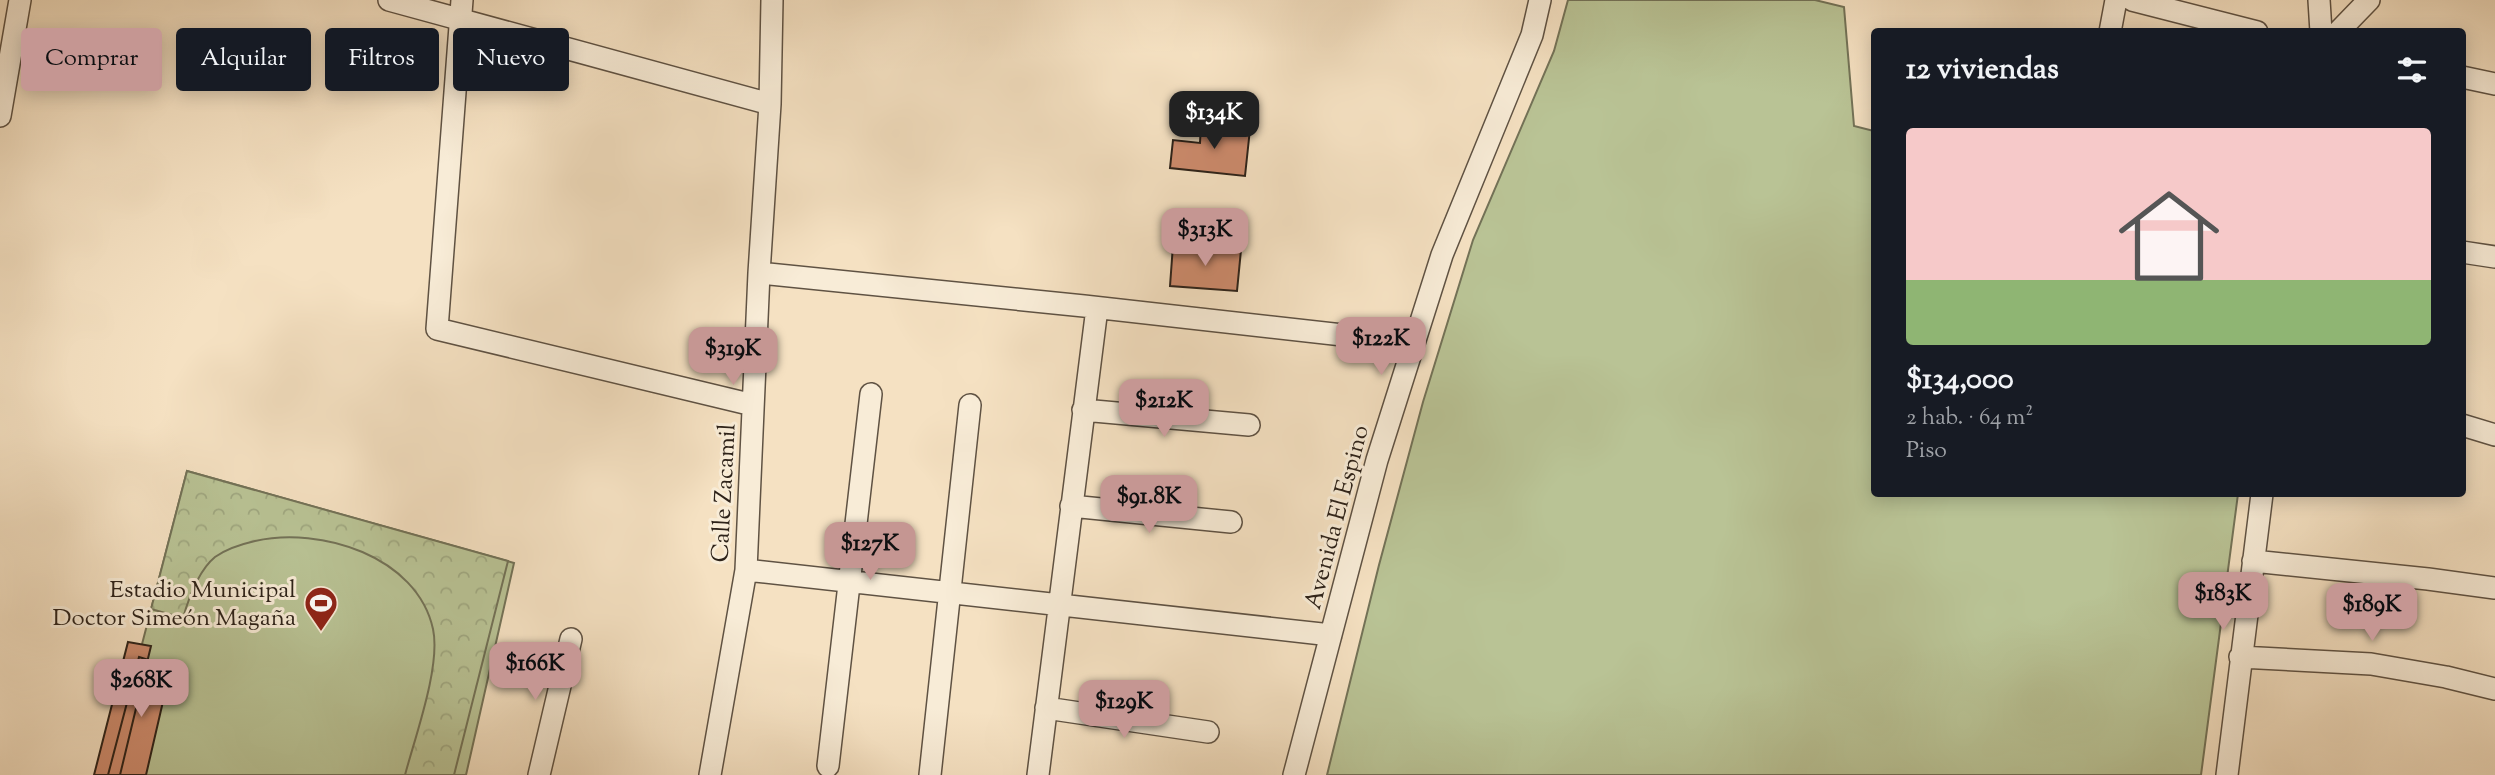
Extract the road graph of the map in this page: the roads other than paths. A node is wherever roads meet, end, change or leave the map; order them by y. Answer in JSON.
{"nodes":[{"id":1,"x":20,"y":0,"type":"edge"},
{"id":2,"x":389,"y":0,"type":"edge"},
{"id":3,"x":772,"y":0,"type":"edge"},
{"id":4,"x":1540,"y":0,"type":"edge"},
{"id":5,"x":2116,"y":0,"type":"edge"},
{"id":6,"x":2132,"y":0,"type":"edge"},
{"id":7,"x":2319,"y":0,"type":"edge"},
{"id":8,"x":2369,"y":0,"type":"edge"},
{"id":9,"x":461,"y":10,"type":"edge"},
{"id":10,"x":2111,"y":28,"type":"edge"},
{"id":11,"x":2241,"y":28,"type":"edge"},
{"id":12,"x":2321,"y":28,"type":"edge"},
{"id":13,"x":2342,"y":28,"type":"edge"},
{"id":14,"x":2466,"y":78,"type":"edge"},
{"id":15,"x":2495,"y":84,"type":"edge"},
{"id":16,"x":770,"y":104,"type":"junction"},
{"id":17,"x":0,"y":116,"type":"edge"},
{"id":18,"x":2466,"y":253,"type":"edge"},
{"id":19,"x":2495,"y":257,"type":"edge"},
{"id":20,"x":759,"y":273,"type":"junction"},
{"id":21,"x":1097,"y":307,"type":"junction"},
{"id":22,"x":1414,"y":344,"type":"junction"},
{"id":23,"x":871,"y":394,"type":"dead end"},
{"id":24,"x":753,"y":405,"type":"junction"},
{"id":25,"x":970,"y":405,"type":"dead end"},
{"id":26,"x":1083,"y":410,"type":"junction"},
{"id":27,"x":1248,"y":425,"type":"dead end"},
{"id":28,"x":2466,"y":426,"type":"edge"},
{"id":29,"x":2495,"y":435,"type":"edge"},
{"id":30,"x":2262,"y":497,"type":"edge"},
{"id":31,"x":1070,"y":506,"type":"junction"},
{"id":32,"x":1231,"y":522,"type":"dead end"},
{"id":33,"x":2253,"y":561,"type":"junction"},
{"id":34,"x":746,"y":570,"type":"junction"},
{"id":35,"x":849,"y":581,"type":"junction"},
{"id":36,"x":2495,"y":588,"type":"edge"},
{"id":37,"x":949,"y":592,"type":"junction"},
{"id":38,"x":1058,"y":605,"type":"junction"},
{"id":39,"x":1331,"y":635,"type":"junction"},
{"id":40,"x":571,"y":639,"type":"dead end"},
{"id":41,"x":2240,"y":657,"type":"junction"},
{"id":42,"x":2495,"y":690,"type":"edge"},
{"id":43,"x":1046,"y":708,"type":"junction"},
{"id":44,"x":1208,"y":732,"type":"dead end"},
{"id":45,"x":828,"y":766,"type":"dead end"},
{"id":46,"x":539,"y":775,"type":"edge"},
{"id":47,"x":710,"y":775,"type":"edge"},
{"id":48,"x":930,"y":775,"type":"edge"},
{"id":49,"x":1038,"y":775,"type":"edge"},
{"id":50,"x":1294,"y":775,"type":"edge"},
{"id":51,"x":2227,"y":775,"type":"edge"}],
"edges":[{"from":1,"to":17,"type":"street"},
{"from":2,"to":9,"type":"street"},
{"from":3,"to":16,"type":"street","name":"Calle Zacamil"},
{"from":4,"to":22,"type":"street","name":"Avenida El Espino"},
{"from":5,"to":10,"type":"street"},
{"from":6,"to":11,"type":"street"},
{"from":7,"to":12,"type":"street"},
{"from":8,"to":13,"type":"street"},
{"from":9,"to":16,"type":"street"},
{"from":9,"to":24,"type":"street"},
{"from":14,"to":15,"type":"street"},
{"from":16,"to":20,"type":"street","name":"Calle Zacamil"},
{"from":18,"to":19,"type":"street"},
{"from":20,"to":21,"type":"street"},
{"from":20,"to":24,"type":"street","name":"Calle Zacamil"},
{"from":21,"to":22,"type":"street"},
{"from":21,"to":26,"type":"street"},
{"from":22,"to":39,"type":"street","name":"Avenida El Espino"},
{"from":23,"to":35,"type":"street"},
{"from":24,"to":34,"type":"street","name":"Calle Zacamil"},
{"from":25,"to":37,"type":"street"},
{"from":26,"to":27,"type":"street"},
{"from":26,"to":31,"type":"street"},
{"from":28,"to":29,"type":"street"},
{"from":30,"to":33,"type":"street"},
{"from":31,"to":32,"type":"street"},
{"from":31,"to":38,"type":"street"},
{"from":33,"to":36,"type":"street"},
{"from":33,"to":41,"type":"street"},
{"from":34,"to":35,"type":"street"},
{"from":34,"to":47,"type":"street","name":"Calle Zacamil"},
{"from":35,"to":37,"type":"street"},
{"from":35,"to":45,"type":"street"},
{"from":37,"to":38,"type":"street"},
{"from":37,"to":48,"type":"street"},
{"from":38,"to":39,"type":"street"},
{"from":38,"to":43,"type":"street"},
{"from":39,"to":50,"type":"street","name":"Avenida El Espino"},
{"from":40,"to":46,"type":"street"},
{"from":41,"to":42,"type":"street"},
{"from":41,"to":51,"type":"street"},
{"from":43,"to":44,"type":"street"},
{"from":43,"to":49,"type":"street"}]}
